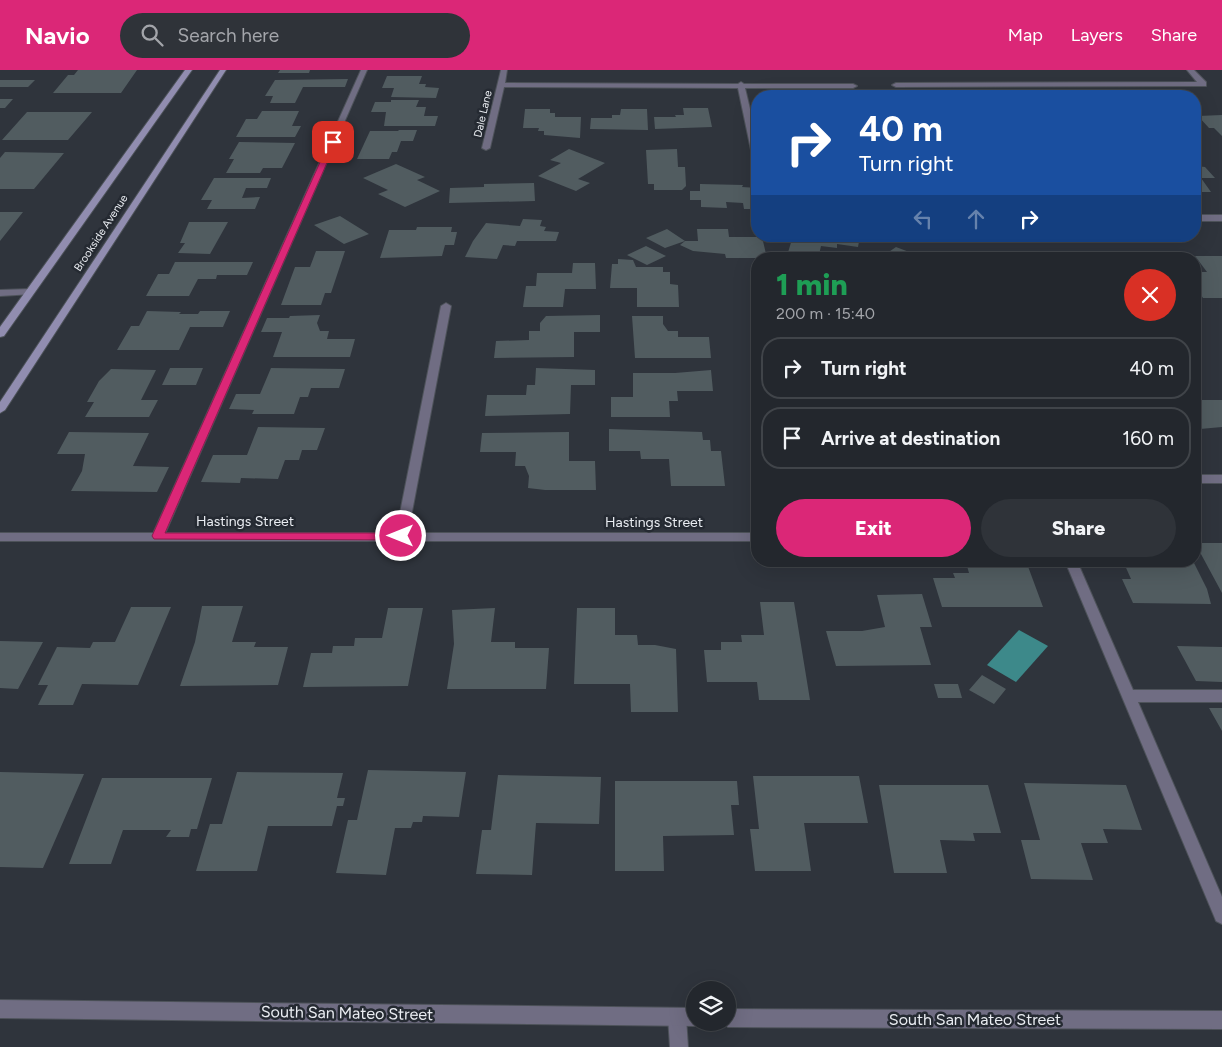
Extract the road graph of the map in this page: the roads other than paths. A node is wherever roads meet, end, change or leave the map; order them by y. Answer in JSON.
{"nodes":[{"id":1,"x":189,"y":70,"type":"edge"},
{"id":2,"x":223,"y":70,"type":"edge"},
{"id":3,"x":364,"y":70,"type":"edge"},
{"id":4,"x":504,"y":70,"type":"edge"},
{"id":5,"x":1190,"y":70,"type":"edge"},
{"id":6,"x":740,"y":84,"type":"junction"},
{"id":7,"x":501,"y":85,"type":"junction"},
{"id":8,"x":896,"y":85,"type":"dead end"},
{"id":9,"x":853,"y":86,"type":"dead end"},
{"id":10,"x":751,"y":132,"type":"edge"},
{"id":11,"x":486,"y":148,"type":"dead end"},
{"id":12,"x":1201,"y":218,"type":"edge"},
{"id":13,"x":1222,"y":218,"type":"edge"},
{"id":14,"x":30,"y":292,"type":"junction"},
{"id":15,"x":0,"y":293,"type":"edge"},
{"id":16,"x":446,"y":306,"type":"dead end"},
{"id":17,"x":0,"y":334,"type":"edge"},
{"id":18,"x":0,"y":410,"type":"edge"},
{"id":19,"x":1201,"y":479,"type":"edge"},
{"id":20,"x":1222,"y":479,"type":"edge"},
{"id":21,"x":158,"y":536,"type":"junction"},
{"id":22,"x":401,"y":536,"type":"junction"},
{"id":23,"x":0,"y":537,"type":"edge"},
{"id":24,"x":751,"y":537,"type":"edge"},
{"id":25,"x":1074,"y":567,"type":"edge"},
{"id":26,"x":1128,"y":696,"type":"junction"},
{"id":27,"x":1222,"y":696,"type":"edge"},
{"id":28,"x":1222,"y":916,"type":"edge"},
{"id":29,"x":0,"y":1009,"type":"edge"},
{"id":30,"x":677,"y":1017,"type":"junction"},
{"id":31,"x":686,"y":1017,"type":"edge"},
{"id":32,"x":736,"y":1018,"type":"edge"},
{"id":33,"x":1222,"y":1020,"type":"edge"},
{"id":34,"x":679,"y":1047,"type":"edge"}],
"edges":[{"from":1,"to":14,"type":"main road","name":"Brookside Avenue"},
{"from":2,"to":18,"type":"main road","name":"Brookside Avenue"},
{"from":3,"to":21,"type":"street"},
{"from":4,"to":7,"type":"street","name":"Dale Lane"},
{"from":5,"to":8,"type":"street"},
{"from":6,"to":7,"type":"street","name":"Dale Lane"},
{"from":6,"to":9,"type":"street","name":"Dale Lane"},
{"from":6,"to":10,"type":"street"},
{"from":7,"to":11,"type":"street","name":"Dale Lane"},
{"from":12,"to":13,"type":"street"},
{"from":14,"to":15,"type":"street"},
{"from":14,"to":17,"type":"main road","name":"Brookside Avenue"},
{"from":16,"to":22,"type":"street"},
{"from":19,"to":20,"type":"street"},
{"from":21,"to":22,"type":"street","name":"Hastings Street"},
{"from":21,"to":23,"type":"street","name":"Hastings Street"},
{"from":22,"to":24,"type":"street","name":"Hastings Street"},
{"from":25,"to":26,"type":"street"},
{"from":26,"to":27,"type":"street"},
{"from":26,"to":28,"type":"street"},
{"from":29,"to":30,"type":"street","name":"South San Mateo Street"},
{"from":30,"to":31,"type":"street","name":"South San Mateo Street"},
{"from":30,"to":34,"type":"street"},
{"from":32,"to":33,"type":"street","name":"South San Mateo Street"}]}
